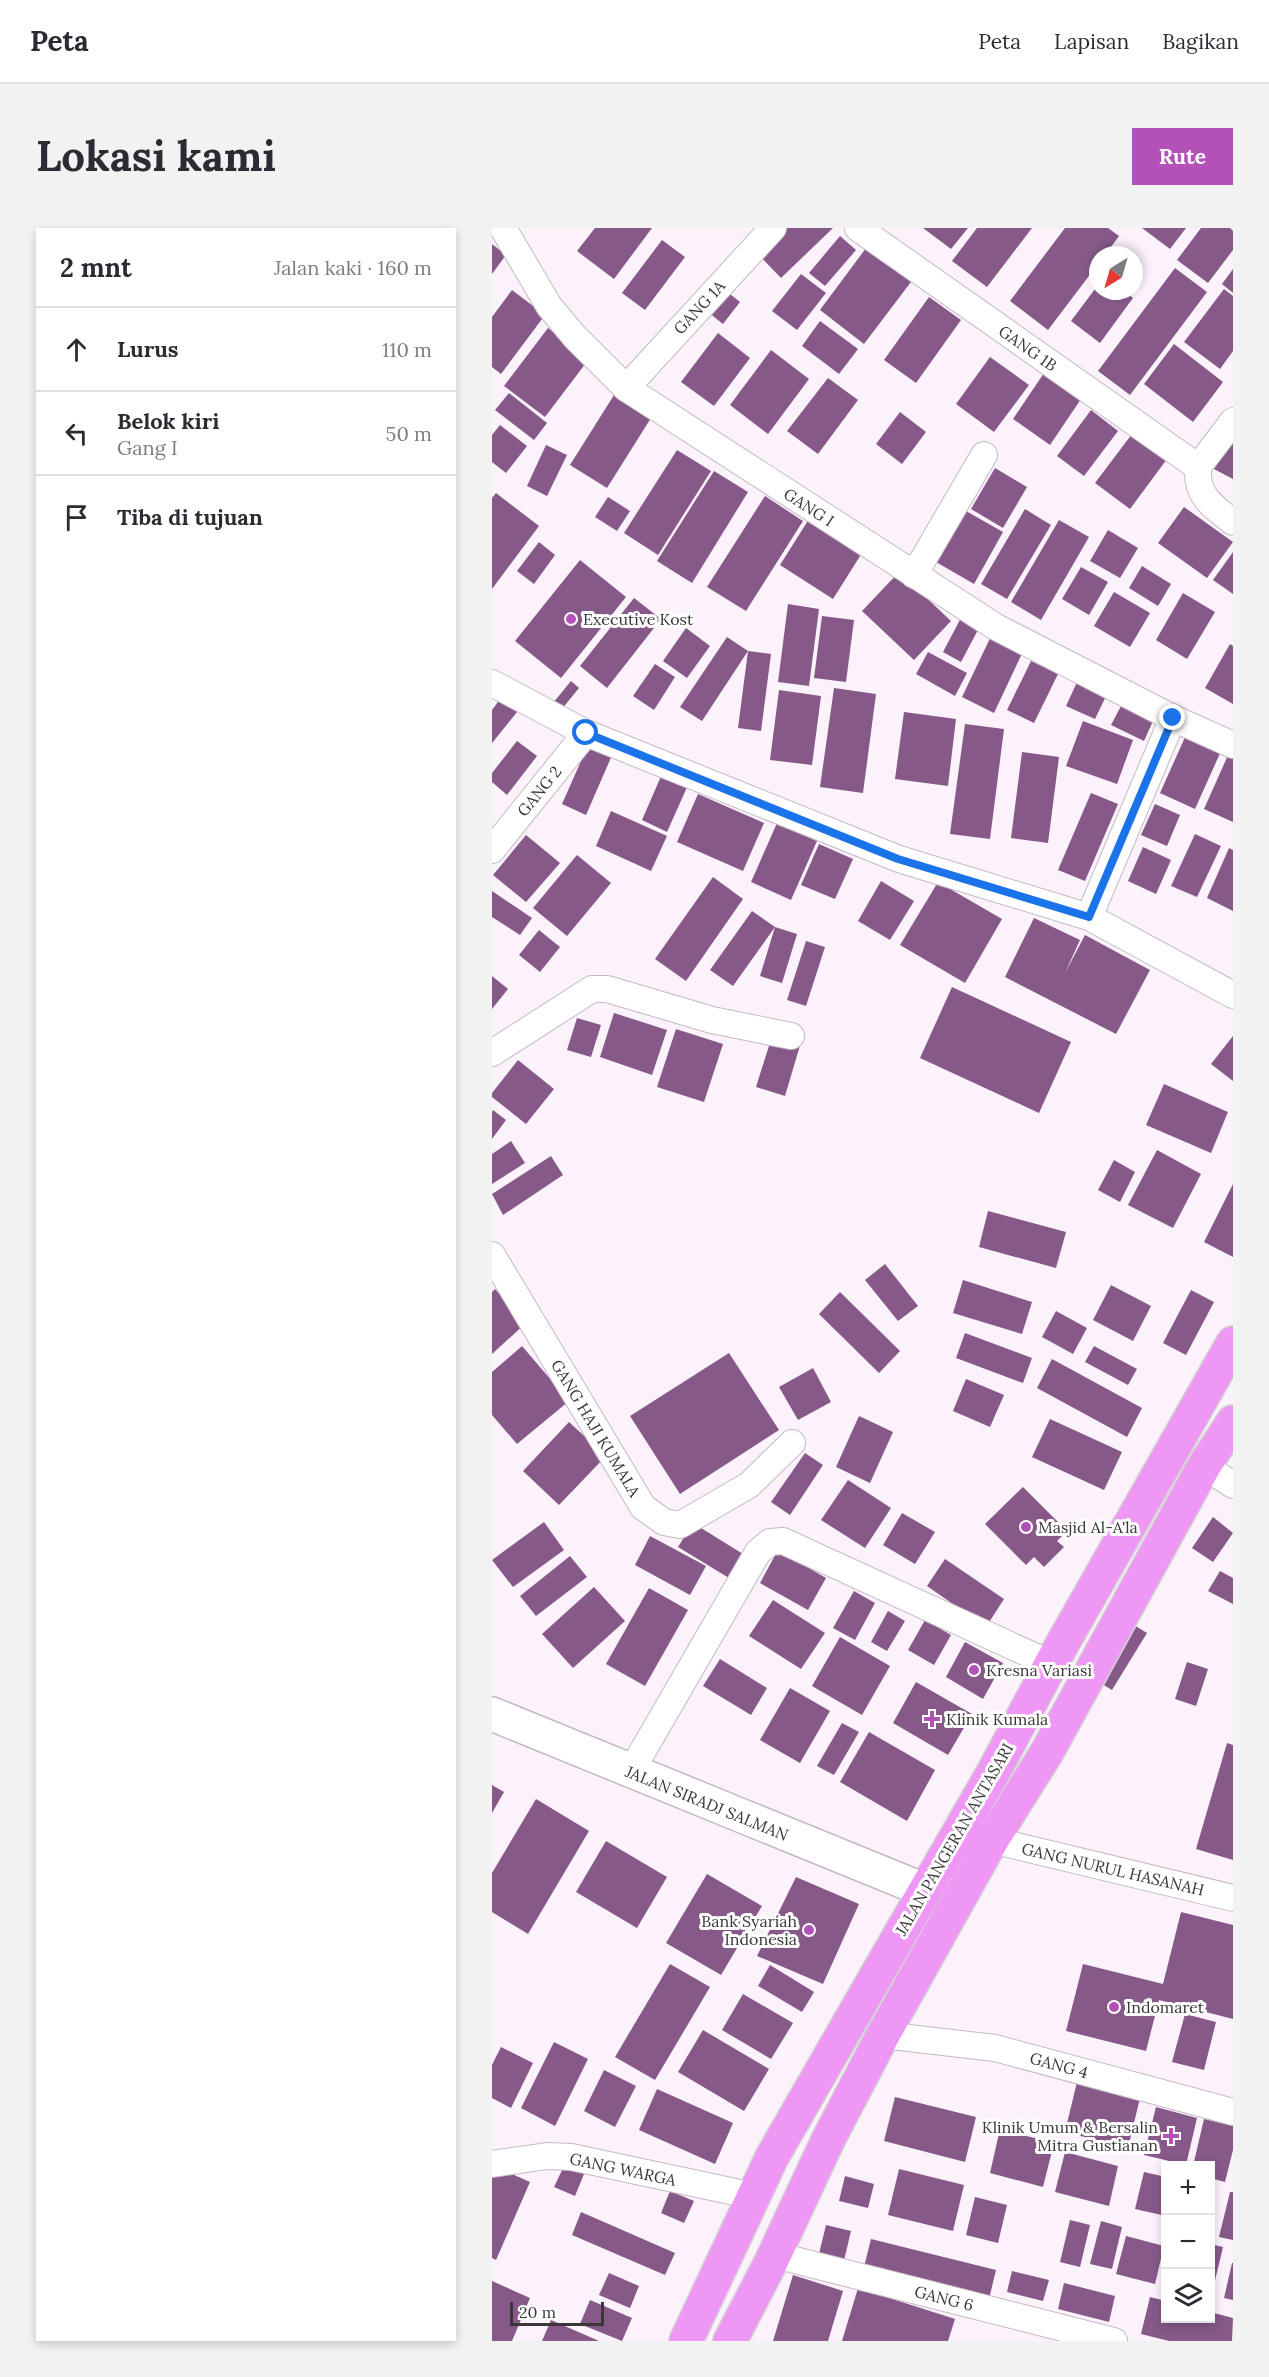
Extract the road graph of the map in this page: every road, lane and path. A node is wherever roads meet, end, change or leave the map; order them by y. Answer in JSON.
{"nodes":[{"id":1,"x":503,"y":228,"type":"edge"},
{"id":2,"x":773,"y":228,"type":"edge"},
{"id":3,"x":858,"y":228,"type":"edge"},
{"id":4,"x":626,"y":388,"type":"junction"},
{"id":5,"x":1233,"y":421,"type":"edge"},
{"id":6,"x":984,"y":455,"type":"dead end"},
{"id":7,"x":1198,"y":467,"type":"junction"},
{"id":8,"x":1233,"y":522,"type":"edge"},
{"id":9,"x":914,"y":575,"type":"junction"},
{"id":10,"x":492,"y":683,"type":"edge"},
{"id":11,"x":1173,"y":718,"type":"junction"},
{"id":12,"x":586,"y":733,"type":"junction"},
{"id":13,"x":1233,"y":745,"type":"edge"},
{"id":14,"x":492,"y":850,"type":"edge"},
{"id":15,"x":1089,"y":917,"type":"junction"},
{"id":16,"x":1233,"y":995,"type":"edge"},
{"id":17,"x":791,"y":1036,"type":"dead end"},
{"id":18,"x":492,"y":1053,"type":"edge"},
{"id":19,"x":492,"y":1255,"type":"edge"},
{"id":20,"x":1233,"y":1343,"type":"edge"},
{"id":21,"x":1233,"y":1422,"type":"edge"},
{"id":22,"x":792,"y":1443,"type":"dead end"},
{"id":23,"x":1204,"y":1466,"type":"junction"},
{"id":24,"x":1233,"y":1485,"type":"edge"},
{"id":25,"x":1051,"y":1664,"type":"junction"},
{"id":26,"x":492,"y":1714,"type":"edge"},
{"id":27,"x":630,"y":1773,"type":"junction"},
{"id":28,"x":992,"y":1840,"type":"junction"},
{"id":29,"x":924,"y":1890,"type":"junction"},
{"id":30,"x":1233,"y":1898,"type":"edge"},
{"id":31,"x":883,"y":2035,"type":"junction"},
{"id":32,"x":1233,"y":2112,"type":"edge"},
{"id":33,"x":492,"y":2164,"type":"edge"},
{"id":34,"x":754,"y":2196,"type":"junction"},
{"id":35,"x":775,"y":2255,"type":"junction"},
{"id":36,"x":686,"y":2341,"type":"edge"},
{"id":37,"x":730,"y":2341,"type":"edge"},
{"id":38,"x":1114,"y":2341,"type":"edge"}],
"edges":[{"from":1,"to":4,"type":"street","name":"GANG I"},
{"from":2,"to":4,"type":"street","name":"GANG 1A"},
{"from":3,"to":7,"type":"street","name":"GANG 1B"},
{"from":4,"to":9,"type":"street","name":"GANG I"},
{"from":5,"to":7,"type":"street"},
{"from":6,"to":9,"type":"street"},
{"from":7,"to":8,"type":"street"},
{"from":9,"to":11,"type":"street","name":"GANG I"},
{"from":10,"to":12,"type":"street"},
{"from":11,"to":13,"type":"street","name":"GANG I"},
{"from":11,"to":15,"type":"street"},
{"from":12,"to":14,"type":"street","name":"GANG 2"},
{"from":12,"to":15,"type":"street"},
{"from":15,"to":16,"type":"street"},
{"from":17,"to":18,"type":"street"},
{"from":19,"to":22,"type":"street","name":"GANG HAJI KUMALA"},
{"from":20,"to":25,"type":"highway","name":"JALAN PANGERAN ANTASARI"},
{"from":21,"to":23,"type":"highway","name":"JALAN PANGERAN ANTASARI"},
{"from":23,"to":24,"type":"street"},
{"from":23,"to":28,"type":"highway","name":"JALAN PANGERAN ANTASARI"},
{"from":25,"to":27,"type":"street"},
{"from":25,"to":29,"type":"highway","name":"JALAN PANGERAN ANTASARI"},
{"from":26,"to":27,"type":"street","name":"JALAN SIRADJ SALMAN"},
{"from":27,"to":29,"type":"street","name":"JALAN SIRADJ SALMAN"},
{"from":28,"to":30,"type":"street","name":"GANG NURUL HASANAH"},
{"from":28,"to":31,"type":"highway","name":"JALAN PANGERAN ANTASARI"},
{"from":29,"to":34,"type":"highway","name":"JALAN PANGERAN ANTASARI"},
{"from":31,"to":32,"type":"street","name":"GANG 4"},
{"from":31,"to":35,"type":"highway","name":"JALAN PANGERAN ANTASARI"},
{"from":33,"to":34,"type":"street","name":"GANG WARGA"},
{"from":34,"to":36,"type":"highway","name":"JALAN PANGERAN ANTASARI"},
{"from":35,"to":37,"type":"highway","name":"JALAN PANGERAN ANTASARI"},
{"from":35,"to":38,"type":"street","name":"GANG 6"}]}
